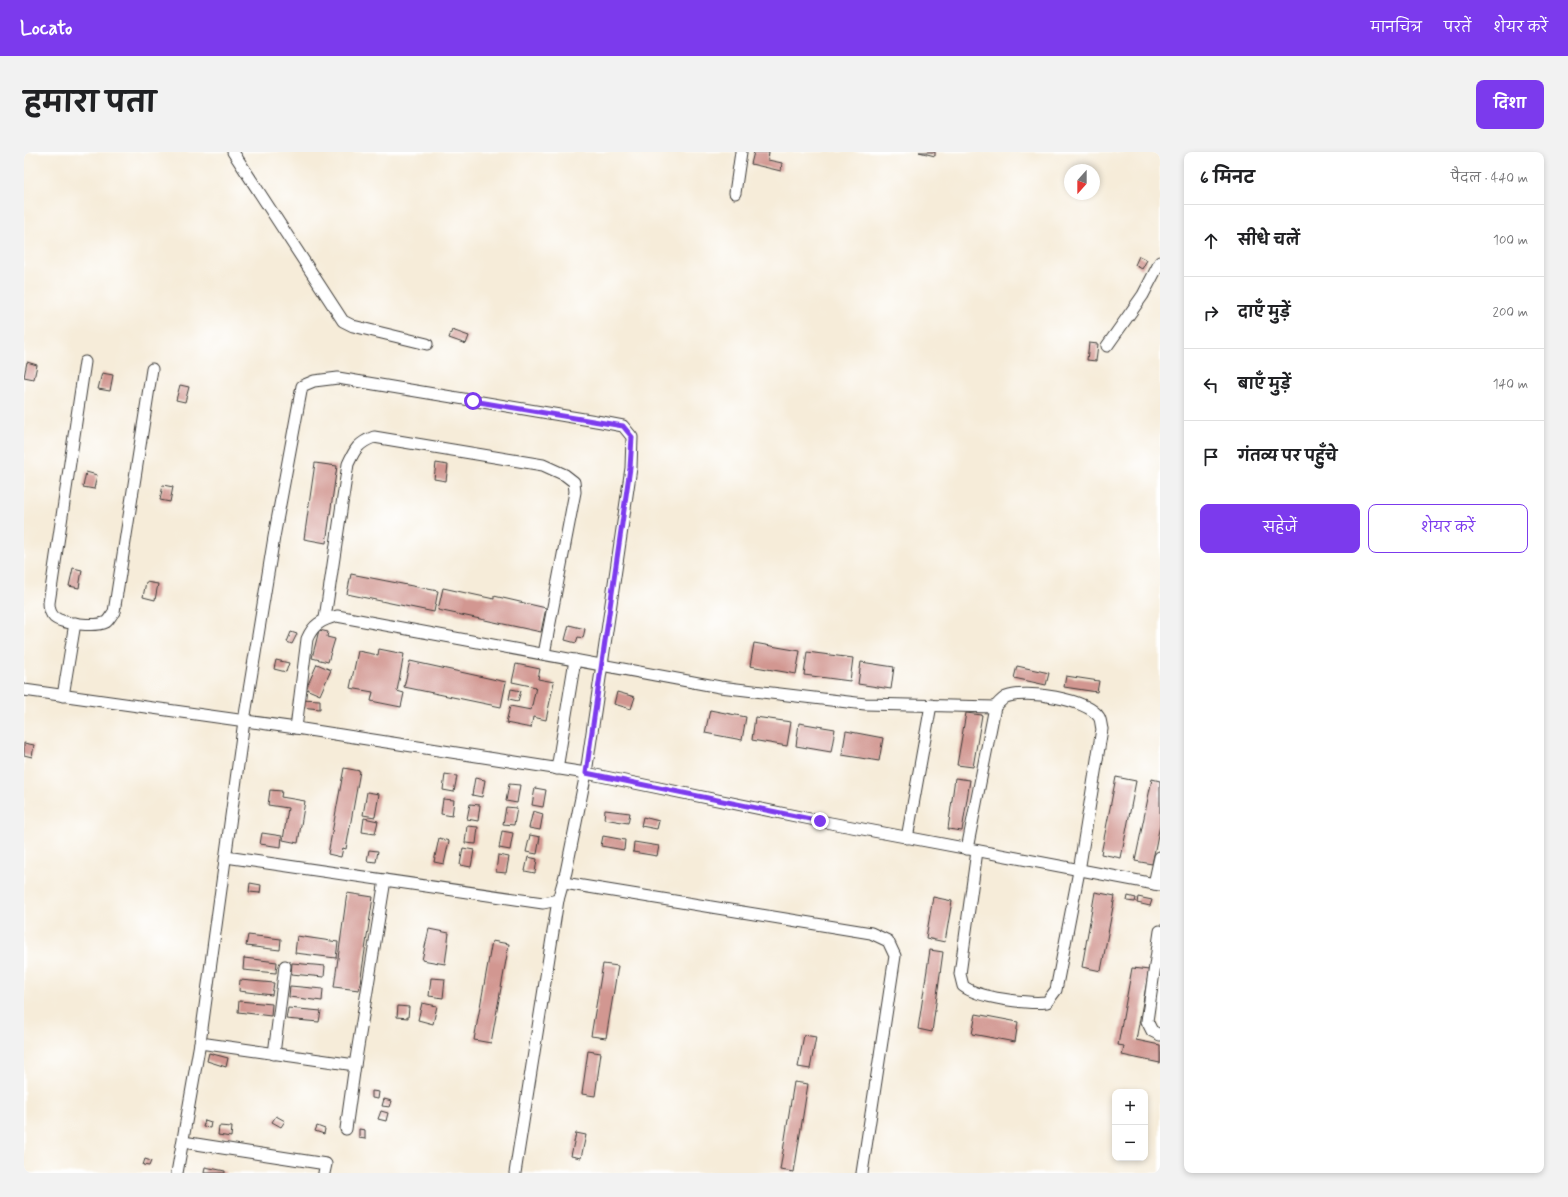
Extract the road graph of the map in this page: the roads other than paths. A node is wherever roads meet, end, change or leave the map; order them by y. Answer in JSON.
{"nodes":[{"id":1,"x":233,"y":152,"type":"edge"},
{"id":2,"x":741,"y":152,"type":"edge"},
{"id":3,"x":735,"y":193,"type":"dead end"},
{"id":4,"x":1160,"y":262,"type":"edge"},
{"id":5,"x":428,"y":344,"type":"dead end"},
{"id":6,"x":1107,"y":346,"type":"dead end"},
{"id":7,"x":85,"y":362,"type":"dead end"},
{"id":8,"x":152,"y":369,"type":"dead end"},
{"id":9,"x":325,"y":618,"type":"junction"},
{"id":10,"x":74,"y":623,"type":"junction"},
{"id":11,"x":544,"y":654,"type":"junction"},
{"id":12,"x":575,"y":660,"type":"junction"},
{"id":13,"x":602,"y":665,"type":"junction"},
{"id":14,"x":24,"y":690,"type":"edge"},
{"id":15,"x":63,"y":696,"type":"junction"},
{"id":16,"x":931,"y":706,"type":"junction"},
{"id":17,"x":995,"y":707,"type":"junction"},
{"id":18,"x":244,"y":721,"type":"junction"},
{"id":19,"x":296,"y":728,"type":"junction"},
{"id":20,"x":557,"y":769,"type":"junction"},
{"id":21,"x":586,"y":773,"type":"junction"},
{"id":22,"x":907,"y":838,"type":"junction"},
{"id":23,"x":972,"y":850,"type":"junction"},
{"id":24,"x":1160,"y":856,"type":"edge"},
{"id":25,"x":226,"y":857,"type":"junction"},
{"id":26,"x":1079,"y":871,"type":"junction"},
{"id":27,"x":385,"y":880,"type":"junction"},
{"id":28,"x":564,"y":883,"type":"junction"},
{"id":29,"x":1157,"y":885,"type":"edge"},
{"id":30,"x":558,"y":900,"type":"junction"},
{"id":31,"x":1160,"y":931,"type":"edge"},
{"id":32,"x":1159,"y":949,"type":"edge"},
{"id":33,"x":284,"y":966,"type":"dead end"},
{"id":34,"x":1160,"y":1035,"type":"edge"},
{"id":35,"x":200,"y":1043,"type":"junction"},
{"id":36,"x":274,"y":1054,"type":"junction"},
{"id":37,"x":355,"y":1065,"type":"junction"},
{"id":38,"x":346,"y":1129,"type":"dead end"},
{"id":39,"x":182,"y":1142,"type":"junction"},
{"id":40,"x":177,"y":1173,"type":"edge"},
{"id":41,"x":324,"y":1173,"type":"edge"},
{"id":42,"x":515,"y":1173,"type":"edge"},
{"id":43,"x":862,"y":1173,"type":"edge"}],
"edges":[{"from":1,"to":5,"type":"street"},
{"from":2,"to":3,"type":"street"},
{"from":4,"to":6,"type":"street"},
{"from":7,"to":10,"type":"street"},
{"from":8,"to":10,"type":"street"},
{"from":9,"to":11,"type":"street"},
{"from":9,"to":11,"type":"street"},
{"from":9,"to":19,"type":"street"},
{"from":10,"to":15,"type":"street"},
{"from":11,"to":12,"type":"street"},
{"from":12,"to":13,"type":"street"},
{"from":12,"to":20,"type":"street"},
{"from":13,"to":16,"type":"street"},
{"from":13,"to":18,"type":"street"},
{"from":13,"to":21,"type":"street"},
{"from":14,"to":15,"type":"street"},
{"from":15,"to":18,"type":"street"},
{"from":16,"to":17,"type":"street"},
{"from":16,"to":22,"type":"street"},
{"from":17,"to":23,"type":"street"},
{"from":17,"to":26,"type":"street"},
{"from":18,"to":19,"type":"street"},
{"from":18,"to":25,"type":"street"},
{"from":19,"to":20,"type":"street"},
{"from":20,"to":21,"type":"street"},
{"from":21,"to":22,"type":"street"},
{"from":21,"to":28,"type":"street"},
{"from":22,"to":23,"type":"street"},
{"from":23,"to":26,"type":"street"},
{"from":23,"to":26,"type":"street"},
{"from":24,"to":29,"type":"street"},
{"from":25,"to":27,"type":"street"},
{"from":25,"to":35,"type":"street"},
{"from":26,"to":29,"type":"street"},
{"from":27,"to":30,"type":"street"},
{"from":27,"to":37,"type":"street"},
{"from":28,"to":30,"type":"street"},
{"from":28,"to":43,"type":"street"},
{"from":30,"to":42,"type":"street"},
{"from":31,"to":32,"type":"street"},
{"from":32,"to":34,"type":"street"},
{"from":33,"to":36,"type":"street"},
{"from":35,"to":36,"type":"street"},
{"from":35,"to":39,"type":"street"},
{"from":36,"to":37,"type":"street"},
{"from":37,"to":38,"type":"street"},
{"from":39,"to":40,"type":"street"},
{"from":39,"to":41,"type":"street"}]}
